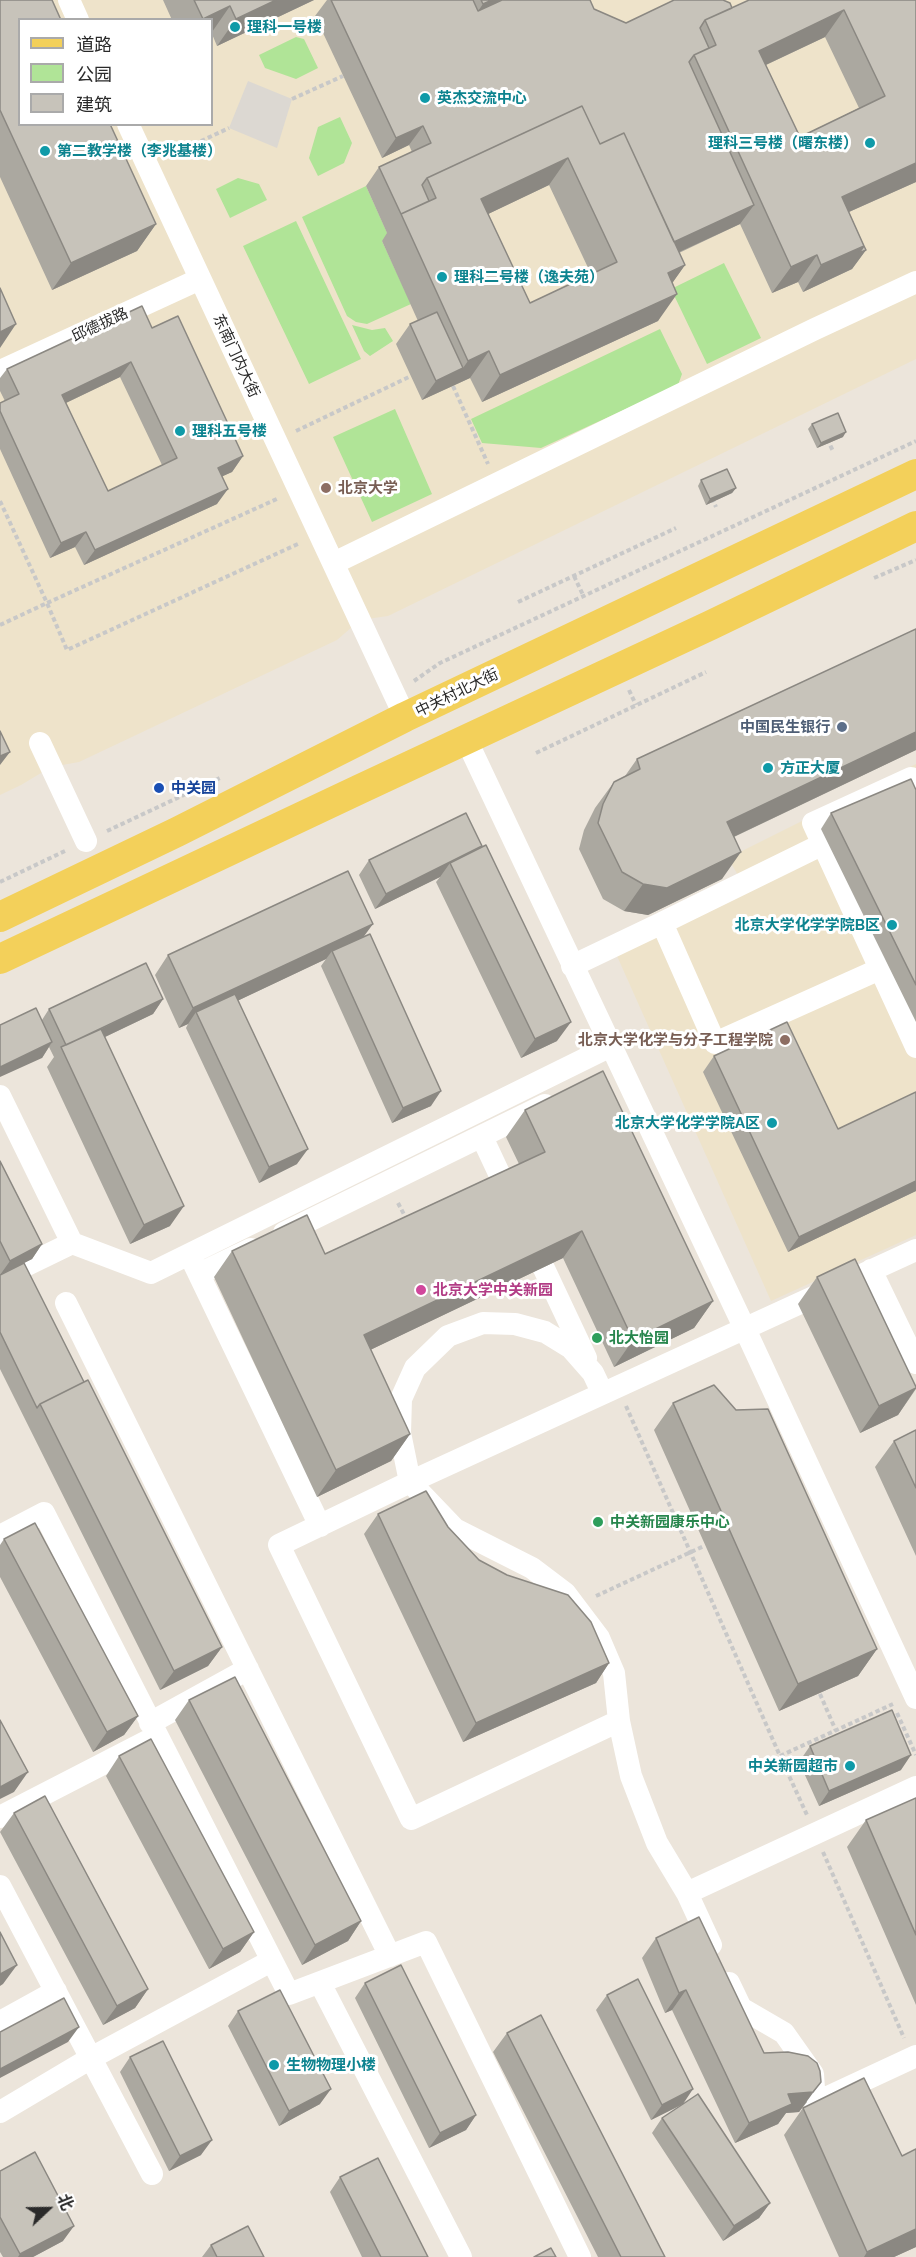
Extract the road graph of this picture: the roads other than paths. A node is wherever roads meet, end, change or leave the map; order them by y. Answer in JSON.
{"nodes":[{"id":1,"x":69,"y":0,"type":"edge"},
{"id":2,"x":77,"y":18,"type":"edge"},
{"id":3,"x":129,"y":126,"type":"edge"},
{"id":4,"x":200,"y":279,"type":"junction"},
{"id":5,"x":916,"y":282,"type":"edge"},
{"id":6,"x":0,"y":371,"type":"edge"},
{"id":7,"x":916,"y":474,"type":"edge"},
{"id":8,"x":916,"y":526,"type":"edge"},
{"id":9,"x":334,"y":563,"type":"junction"},
{"id":10,"x":405,"y":717,"type":"junction"},
{"id":11,"x":466,"y":739,"type":"junction"},
{"id":12,"x":40,"y":743,"type":"dead end"},
{"id":13,"x":916,"y":787,"type":"edge"},
{"id":14,"x":86,"y":841,"type":"dead end"},
{"id":15,"x":823,"y":844,"type":"junction"},
{"id":16,"x":0,"y":917,"type":"edge"},
{"id":17,"x":662,"y":923,"type":"junction"},
{"id":18,"x":0,"y":959,"type":"edge"},
{"id":19,"x":572,"y":966,"type":"junction"},
{"id":20,"x":880,"y":969,"type":"junction"},
{"id":21,"x":611,"y":1046,"type":"junction"},
{"id":22,"x":916,"y":1047,"type":"edge"},
{"id":23,"x":0,"y":1096,"type":"edge"},
{"id":24,"x":564,"y":1096,"type":"edge"},
{"id":25,"x":482,"y":1137,"type":"junction"},
{"id":26,"x":72,"y":1243,"type":"junction"},
{"id":27,"x":916,"y":1251,"type":"edge"},
{"id":28,"x":189,"y":1254,"type":"junction"},
{"id":29,"x":871,"y":1270,"type":"junction"},
{"id":30,"x":199,"y":1274,"type":"junction"},
{"id":31,"x":0,"y":1278,"type":"edge"},
{"id":32,"x":66,"y":1303,"type":"dead end"},
{"id":33,"x":745,"y":1329,"type":"junction"},
{"id":34,"x":916,"y":1363,"type":"edge"},
{"id":35,"x":604,"y":1384,"type":"junction"},
{"id":36,"x":410,"y":1482,"type":"junction"},
{"id":37,"x":320,"y":1526,"type":"junction"},
{"id":38,"x":0,"y":1536,"type":"edge"},
{"id":39,"x":248,"y":1669,"type":"junction"},
{"id":40,"x":916,"y":1698,"type":"edge"},
{"id":41,"x":619,"y":1721,"type":"junction"},
{"id":42,"x":153,"y":1729,"type":"junction"},
{"id":43,"x":916,"y":1787,"type":"edge"},
{"id":44,"x":0,"y":1817,"type":"edge"},
{"id":45,"x":0,"y":1886,"type":"edge"},
{"id":46,"x":687,"y":1893,"type":"junction"},
{"id":47,"x":390,"y":1956,"type":"junction"},
{"id":48,"x":272,"y":1961,"type":"junction"},
{"id":49,"x":320,"y":1983,"type":"junction"},
{"id":50,"x":56,"y":1991,"type":"junction"},
{"id":51,"x":0,"y":2022,"type":"edge"},
{"id":52,"x":914,"y":2057,"type":"edge"},
{"id":53,"x":91,"y":2058,"type":"junction"},
{"id":54,"x":0,"y":2112,"type":"edge"},
{"id":55,"x":153,"y":2174,"type":"dead end"},
{"id":56,"x":461,"y":2257,"type":"edge"},
{"id":57,"x":580,"y":2257,"type":"edge"}],
"edges":[{"from":1,"to":2,"type":"street"},
{"from":3,"to":4,"type":"street","name":"东南门内大街"},
{"from":4,"to":6,"type":"street","name":"邱德拔路"},
{"from":4,"to":9,"type":"street","name":"东南门内大街"},
{"from":5,"to":9,"type":"street"},
{"from":7,"to":10,"type":"main road","name":"中关村北大街"},
{"from":8,"to":11,"type":"main road"},
{"from":9,"to":10,"type":"street","name":"东南门内大街"},
{"from":10,"to":16,"type":"main road","name":"中关村北大街"},
{"from":11,"to":18,"type":"main road"},
{"from":11,"to":19,"type":"street"},
{"from":12,"to":14,"type":"street"},
{"from":13,"to":15,"type":"street"},
{"from":15,"to":17,"type":"street"},
{"from":15,"to":20,"type":"street"},
{"from":17,"to":19,"type":"street"},
{"from":17,"to":20,"type":"street"},
{"from":19,"to":21,"type":"street"},
{"from":20,"to":22,"type":"street"},
{"from":21,"to":28,"type":"street"},
{"from":21,"to":33,"type":"street"},
{"from":23,"to":26,"type":"street"},
{"from":24,"to":25,"type":"street"},
{"from":25,"to":30,"type":"street"},
{"from":25,"to":35,"type":"street"},
{"from":26,"to":28,"type":"street"},
{"from":26,"to":31,"type":"street"},
{"from":27,"to":29,"type":"street"},
{"from":28,"to":30,"type":"street"},
{"from":29,"to":33,"type":"street"},
{"from":29,"to":34,"type":"street"},
{"from":30,"to":37,"type":"street"},
{"from":32,"to":39,"type":"street"},
{"from":33,"to":35,"type":"street"},
{"from":33,"to":40,"type":"street"},
{"from":35,"to":36,"type":"street"},
{"from":35,"to":36,"type":"street"},
{"from":36,"to":37,"type":"street"},
{"from":36,"to":41,"type":"street"},
{"from":37,"to":41,"type":"street"},
{"from":38,"to":42,"type":"street"},
{"from":39,"to":42,"type":"street"},
{"from":39,"to":47,"type":"street"},
{"from":41,"to":46,"type":"street"},
{"from":42,"to":44,"type":"street"},
{"from":42,"to":48,"type":"street"},
{"from":43,"to":46,"type":"street"},
{"from":45,"to":50,"type":"street"},
{"from":46,"to":52,"type":"street"},
{"from":47,"to":49,"type":"street"},
{"from":47,"to":57,"type":"street"},
{"from":48,"to":49,"type":"street"},
{"from":48,"to":53,"type":"street"},
{"from":49,"to":56,"type":"street"},
{"from":50,"to":51,"type":"street"},
{"from":50,"to":53,"type":"street"},
{"from":53,"to":54,"type":"street"},
{"from":53,"to":55,"type":"street"}]}
